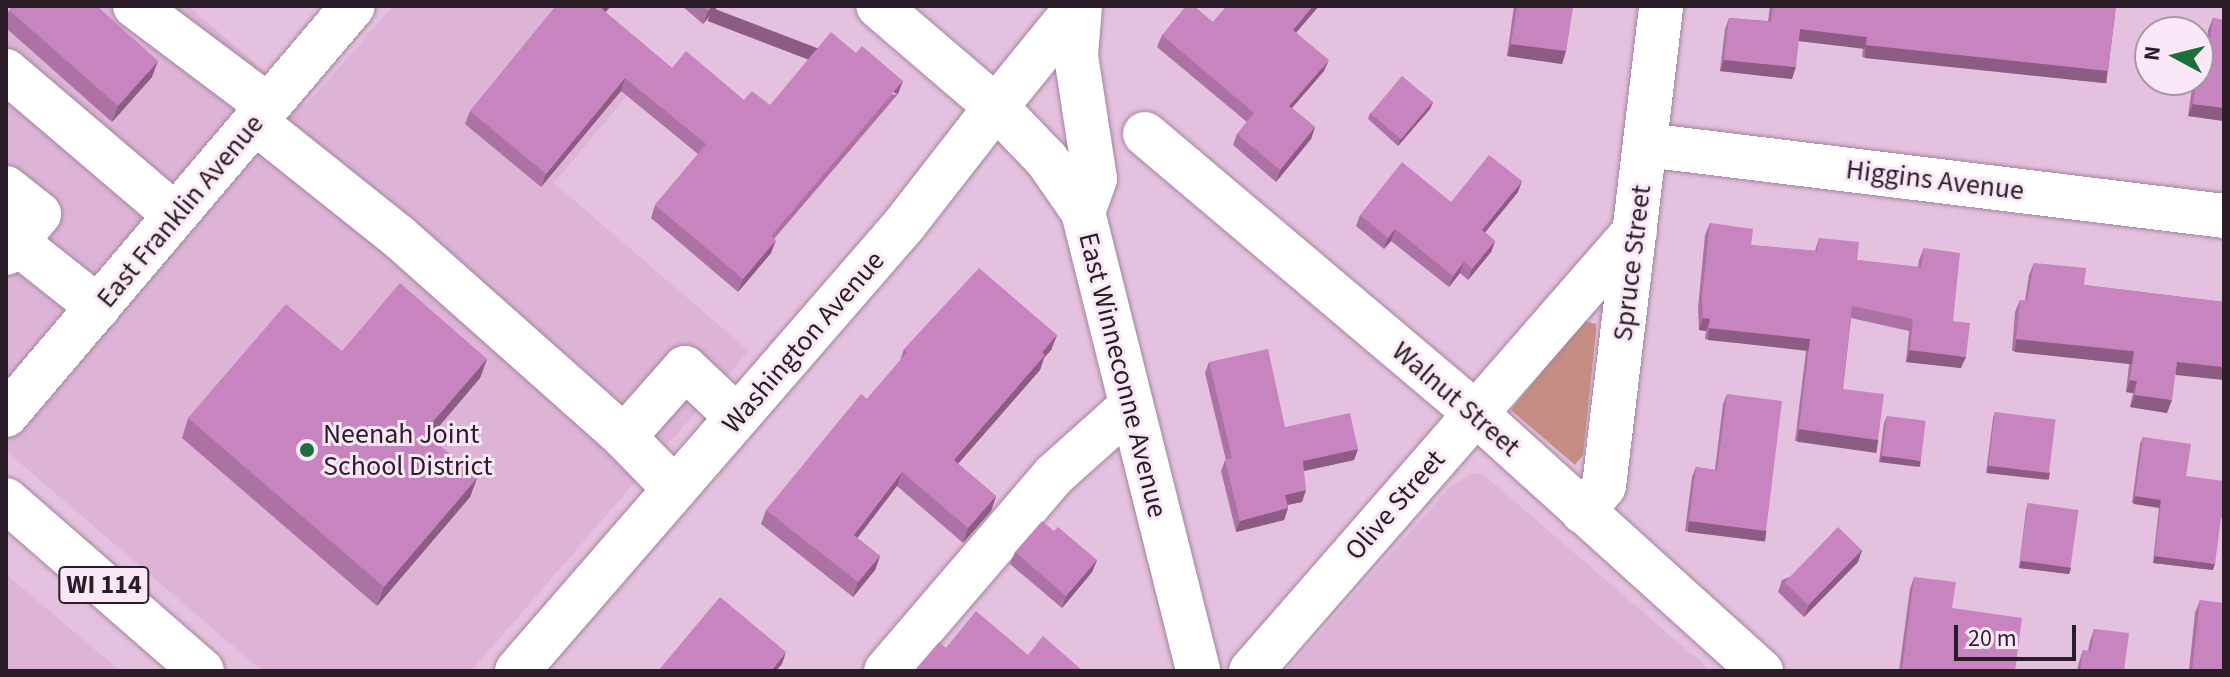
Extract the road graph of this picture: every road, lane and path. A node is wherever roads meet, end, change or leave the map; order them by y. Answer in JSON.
{"nodes":[{"id":1,"x":135,"y":6,"type":"edge"},
{"id":2,"x":353,"y":6,"type":"edge"},
{"id":3,"x":878,"y":6,"type":"edge"},
{"id":4,"x":1079,"y":6,"type":"edge"},
{"id":5,"x":1661,"y":6,"type":"edge"},
{"id":6,"x":6,"y":71,"type":"edge"},
{"id":7,"x":996,"y":107,"type":"junction"},
{"id":8,"x":262,"y":114,"type":"junction"},
{"id":9,"x":1145,"y":134,"type":"dead end"},
{"id":10,"x":1646,"y":145,"type":"junction"},
{"id":11,"x":6,"y":188,"type":"edge"},
{"id":12,"x":1083,"y":212,"type":"junction"},
{"id":13,"x":175,"y":215,"type":"junction"},
{"id":14,"x":2224,"y":216,"type":"edge"},
{"id":15,"x":1635,"y":231,"type":"junction"},
{"id":16,"x":11,"y":247,"type":"edge"},
{"id":17,"x":98,"y":307,"type":"junction"},
{"id":18,"x":1129,"y":408,"type":"junction"},
{"id":19,"x":1474,"y":412,"type":"junction"},
{"id":20,"x":6,"y":415,"type":"edge"},
{"id":21,"x":737,"y":417,"type":"junction"},
{"id":22,"x":624,"y":437,"type":"junction"},
{"id":23,"x":675,"y":489,"type":"junction"},
{"id":24,"x":6,"y":500,"type":"edge"},
{"id":25,"x":1583,"y":512,"type":"junction"},
{"id":26,"x":202,"y":671,"type":"edge"},
{"id":27,"x":517,"y":671,"type":"edge"},
{"id":28,"x":886,"y":671,"type":"edge"},
{"id":29,"x":1198,"y":671,"type":"edge"},
{"id":30,"x":1251,"y":671,"type":"edge"},
{"id":31,"x":1761,"y":671,"type":"edge"}],
"edges":[{"from":1,"to":8,"type":"street"},
{"from":2,"to":8,"type":"street","name":"East Franklin Avenue"},
{"from":3,"to":7,"type":"street"},
{"from":4,"to":7,"type":"street","name":"Washington Avenue"},
{"from":4,"to":12,"type":"street"},
{"from":5,"to":10,"type":"street","name":"Spruce Street"},
{"from":6,"to":13,"type":"street"},
{"from":7,"to":12,"type":"street","name":"East Winneconne Avenue"},
{"from":7,"to":21,"type":"street","name":"Washington Avenue"},
{"from":8,"to":13,"type":"street","name":"East Franklin Avenue"},
{"from":8,"to":22,"type":"street"},
{"from":9,"to":19,"type":"street","name":"Walnut Street"},
{"from":10,"to":14,"type":"street","name":"Higgins Avenue"},
{"from":10,"to":15,"type":"street","name":"Spruce Street"},
{"from":11,"to":16,"type":"street"},
{"from":12,"to":18,"type":"street","name":"East Winneconne Avenue"},
{"from":13,"to":17,"type":"street","name":"East Franklin Avenue"},
{"from":15,"to":19,"type":"street","name":"Olive Street"},
{"from":15,"to":25,"type":"street","name":"Spruce Street"},
{"from":16,"to":17,"type":"street"},
{"from":17,"to":20,"type":"street","name":"East Franklin Avenue"},
{"from":18,"to":28,"type":"street"},
{"from":18,"to":29,"type":"street","name":"East Winneconne Avenue"},
{"from":19,"to":25,"type":"street","name":"Walnut Street"},
{"from":19,"to":30,"type":"street","name":"Olive Street"},
{"from":21,"to":22,"type":"street"},
{"from":21,"to":23,"type":"street","name":"Washington Avenue"},
{"from":22,"to":23,"type":"street"},
{"from":23,"to":27,"type":"street","name":"Washington Avenue"},
{"from":24,"to":26,"type":"street","number":"WI 114"},
{"from":25,"to":31,"type":"street","name":"Walnut Street"}]}
